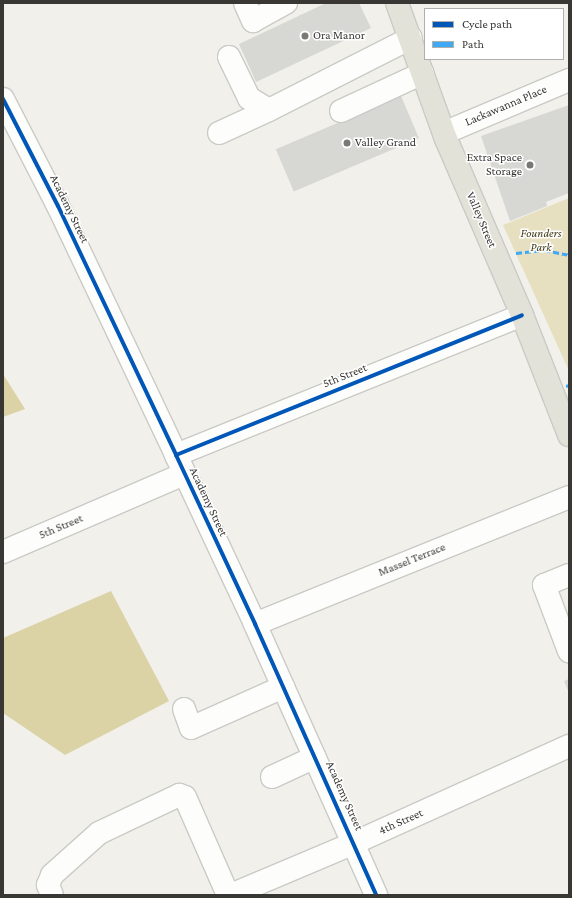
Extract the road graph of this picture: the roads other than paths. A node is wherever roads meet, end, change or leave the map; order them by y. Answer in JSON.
{"nodes":[{"id":1,"x":245,"y":3,"type":"edge"},
{"id":2,"x":286,"y":3,"type":"edge"},
{"id":3,"x":397,"y":3,"type":"edge"},
{"id":4,"x":411,"y":38,"type":"junction"},
{"id":5,"x":229,"y":57,"type":"dead end"},
{"id":6,"x":423,"y":73,"type":"junction"},
{"id":7,"x":569,"y":80,"type":"edge"},
{"id":8,"x":3,"y":99,"type":"edge"},
{"id":9,"x":268,"y":110,"type":"junction"},
{"id":10,"x":341,"y":111,"type":"dead end"},
{"id":11,"x":219,"y":133,"type":"dead end"},
{"id":12,"x":444,"y":133,"type":"junction"},
{"id":13,"x":522,"y":315,"type":"junction"},
{"id":14,"x":569,"y":435,"type":"edge"},
{"id":15,"x":180,"y":465,"type":"junction"},
{"id":16,"x":569,"y":497,"type":"edge"},
{"id":17,"x":3,"y":552,"type":"edge"},
{"id":18,"x":569,"y":575,"type":"edge"},
{"id":19,"x":255,"y":624,"type":"junction"},
{"id":20,"x":569,"y":651,"type":"edge"},
{"id":21,"x":283,"y":687,"type":"junction"},
{"id":22,"x":184,"y":709,"type":"dead end"},
{"id":23,"x":569,"y":746,"type":"edge"},
{"id":24,"x":315,"y":757,"type":"junction"},
{"id":25,"x":272,"y":777,"type":"dead end"},
{"id":26,"x":354,"y":843,"type":"junction"},
{"id":27,"x":52,"y":895,"type":"edge"},
{"id":28,"x":228,"y":895,"type":"edge"},
{"id":29,"x":231,"y":895,"type":"edge"},
{"id":30,"x":376,"y":895,"type":"edge"}],
"edges":[{"from":1,"to":2,"type":"street"},
{"from":3,"to":4,"type":"main road","name":"Valley Street"},
{"from":4,"to":6,"type":"main road","name":"Valley Street"},
{"from":4,"to":9,"type":"street"},
{"from":5,"to":9,"type":"street"},
{"from":6,"to":10,"type":"street"},
{"from":6,"to":12,"type":"main road","name":"Valley Street"},
{"from":7,"to":12,"type":"street","name":"Lackawanna Place"},
{"from":8,"to":15,"type":"street","name":"Academy Street"},
{"from":9,"to":11,"type":"street"},
{"from":12,"to":13,"type":"main road","name":"Valley Street"},
{"from":13,"to":14,"type":"main road","name":"Valley Street"},
{"from":13,"to":15,"type":"street","name":"5th Street"},
{"from":15,"to":17,"type":"street","name":"5th Street"},
{"from":15,"to":19,"type":"street","name":"Academy Street"},
{"from":16,"to":19,"type":"street","name":"Massel Terrace"},
{"from":18,"to":20,"type":"street"},
{"from":19,"to":21,"type":"street","name":"Academy Street"},
{"from":21,"to":22,"type":"street"},
{"from":21,"to":24,"type":"street","name":"Academy Street"},
{"from":23,"to":26,"type":"street","name":"4th Street"},
{"from":24,"to":25,"type":"street"},
{"from":24,"to":26,"type":"street","name":"Academy Street"},
{"from":26,"to":29,"type":"street","name":"4th Street"},
{"from":26,"to":30,"type":"street","name":"Academy Street"},
{"from":27,"to":28,"type":"street"}]}
